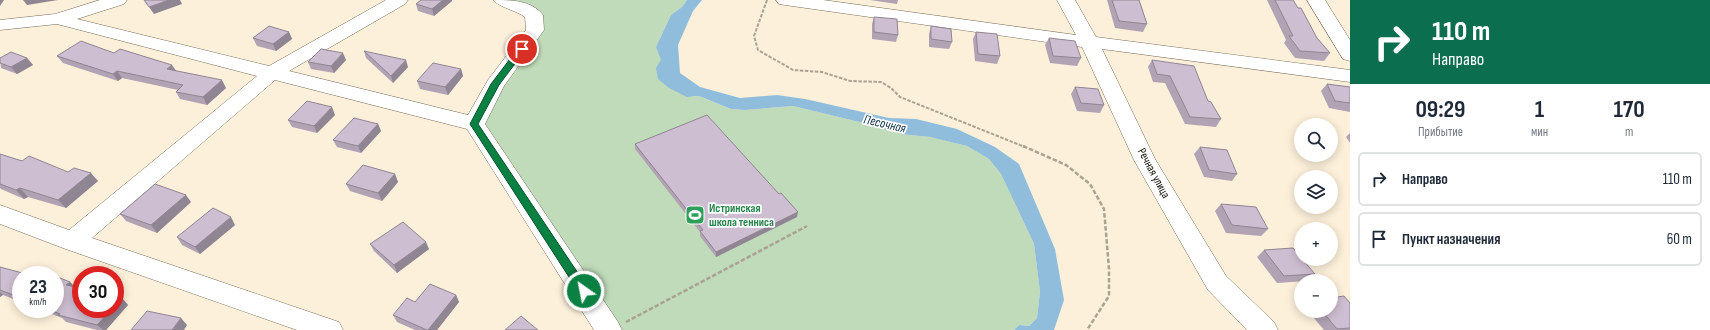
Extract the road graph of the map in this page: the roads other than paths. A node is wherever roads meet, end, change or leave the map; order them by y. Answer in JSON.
{"nodes":[{"id":1,"x":118,"y":0,"type":"edge"},
{"id":2,"x":399,"y":0,"type":"edge"},
{"id":3,"x":502,"y":0,"type":"edge"},
{"id":4,"x":784,"y":0,"type":"edge"},
{"id":5,"x":1066,"y":0,"type":"edge"},
{"id":6,"x":1316,"y":0,"type":"edge"},
{"id":7,"x":57,"y":19,"type":"junction"},
{"id":8,"x":0,"y":25,"type":"edge"},
{"id":9,"x":1089,"y":42,"type":"junction"},
{"id":10,"x":1350,"y":55,"type":"edge"},
{"id":11,"x":272,"y":73,"type":"junction"},
{"id":12,"x":1350,"y":76,"type":"edge"},
{"id":13,"x":474,"y":124,"type":"junction"},
{"id":14,"x":0,"y":214,"type":"edge"},
{"id":15,"x":72,"y":241,"type":"junction"},
{"id":16,"x":330,"y":330,"type":"edge"},
{"id":17,"x":609,"y":330,"type":"edge"},
{"id":18,"x":1265,"y":330,"type":"edge"}],
"edges":[{"from":1,"to":7,"type":"street"},
{"from":2,"to":11,"type":"street"},
{"from":3,"to":13,"type":"street"},
{"from":4,"to":9,"type":"street"},
{"from":5,"to":9,"type":"street","name":"Речная улица"},
{"from":6,"to":10,"type":"street"},
{"from":7,"to":8,"type":"street"},
{"from":7,"to":11,"type":"street"},
{"from":9,"to":12,"type":"street"},
{"from":9,"to":18,"type":"street","name":"Речная улица"},
{"from":11,"to":13,"type":"street"},
{"from":11,"to":15,"type":"street"},
{"from":13,"to":17,"type":"street"},
{"from":14,"to":15,"type":"street"},
{"from":15,"to":16,"type":"street"}]}
